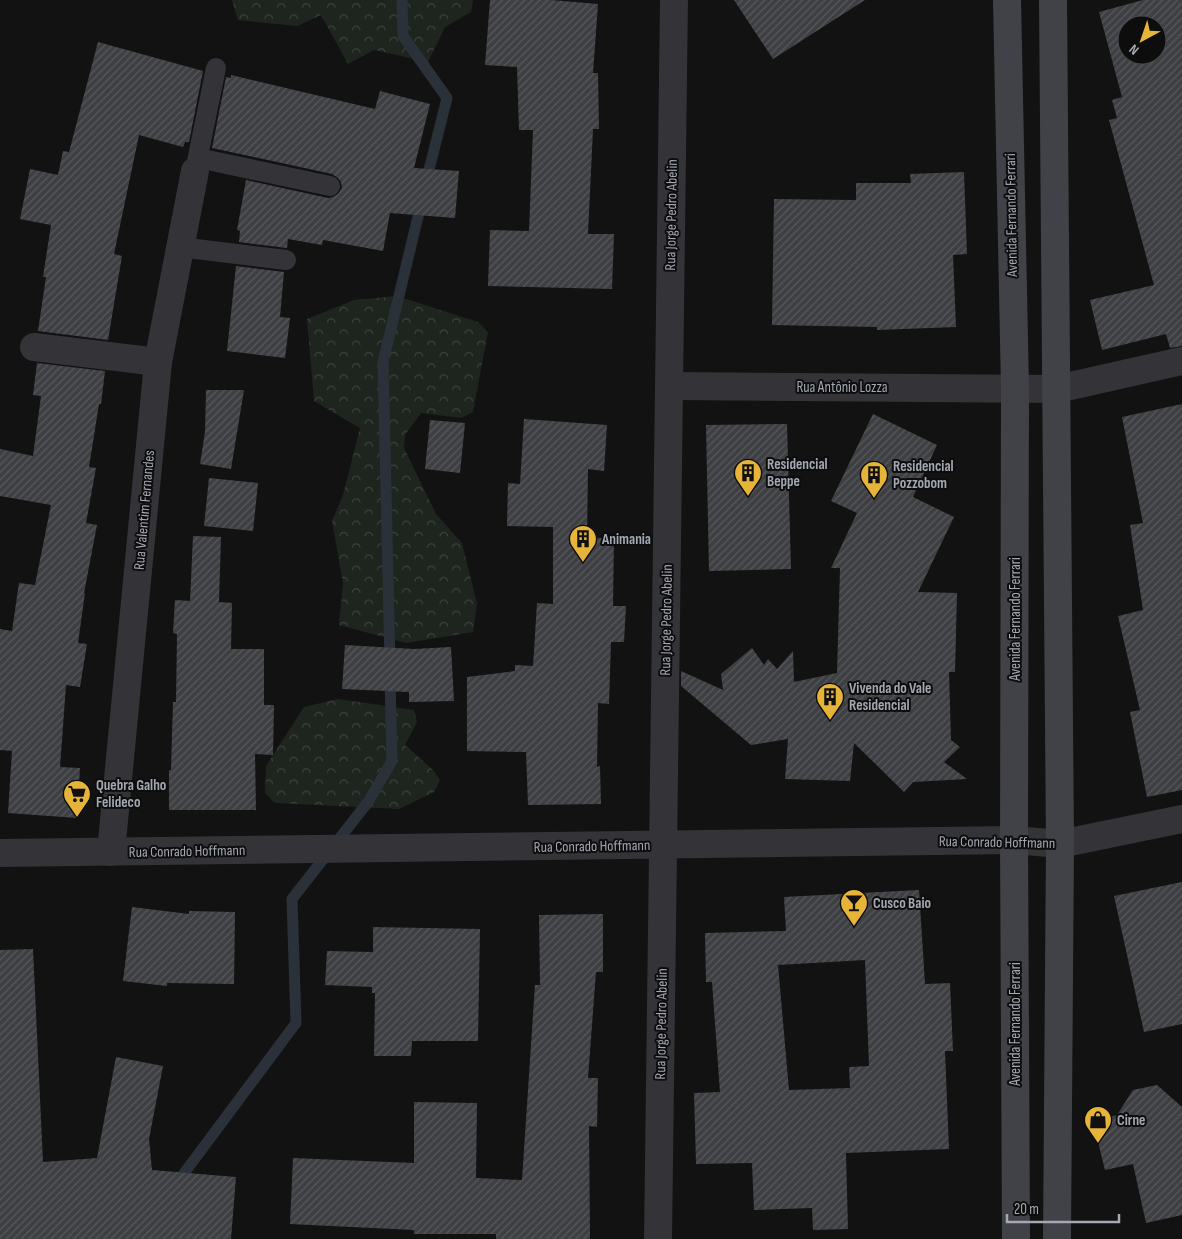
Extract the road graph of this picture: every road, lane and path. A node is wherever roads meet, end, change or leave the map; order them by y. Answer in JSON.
{"nodes":[{"id":1,"x":674,"y":0,"type":"edge"},
{"id":2,"x":1007,"y":0,"type":"edge"},
{"id":3,"x":1053,"y":0,"type":"edge"},
{"id":4,"x":216,"y":68,"type":"dead end"},
{"id":5,"x":196,"y":164,"type":"junction"},
{"id":6,"x":330,"y":186,"type":"dead end"},
{"id":7,"x":180,"y":247,"type":"junction"},
{"id":8,"x":286,"y":260,"type":"dead end"},
{"id":9,"x":34,"y":347,"type":"dead end"},
{"id":10,"x":1182,"y":361,"type":"edge"},
{"id":11,"x":158,"y":362,"type":"junction"},
{"id":12,"x":669,"y":386,"type":"junction"},
{"id":13,"x":1015,"y":388,"type":"junction"},
{"id":14,"x":1057,"y":389,"type":"junction"},
{"id":15,"x":1182,"y":818,"type":"edge"},
{"id":16,"x":1014,"y":840,"type":"junction"},
{"id":17,"x":1060,"y":844,"type":"junction"},
{"id":18,"x":663,"y":845,"type":"junction"},
{"id":19,"x":111,"y":852,"type":"junction"},
{"id":20,"x":0,"y":853,"type":"edge"},
{"id":21,"x":658,"y":1239,"type":"edge"},
{"id":22,"x":1016,"y":1239,"type":"edge"},
{"id":23,"x":1057,"y":1239,"type":"edge"}],
"edges":[{"from":1,"to":12,"type":"street","name":"Rua Jorge Pedro Abelin"},
{"from":2,"to":13,"type":"main road","name":"Avenida Fernando Ferrari"},
{"from":3,"to":14,"type":"main road"},
{"from":4,"to":5,"type":"lane"},
{"from":5,"to":6,"type":"lane"},
{"from":5,"to":7,"type":"street","name":"Rua Valentim Fernandes"},
{"from":7,"to":8,"type":"lane"},
{"from":7,"to":11,"type":"street","name":"Rua Valentim Fernandes"},
{"from":9,"to":11,"type":"street"},
{"from":10,"to":14,"type":"street"},
{"from":11,"to":19,"type":"street","name":"Rua Valentim Fernandes"},
{"from":12,"to":13,"type":"street","name":"Rua Antônio Lozza"},
{"from":12,"to":18,"type":"street","name":"Rua Jorge Pedro Abelin"},
{"from":13,"to":14,"type":"street","name":"Rua Antônio Lozza"},
{"from":13,"to":16,"type":"main road","name":"Avenida Fernando Ferrari"},
{"from":14,"to":17,"type":"main road"},
{"from":15,"to":17,"type":"street","name":"Rua Conrado Hoffmann"},
{"from":16,"to":17,"type":"street","name":"Rua Conrado Hoffmann"},
{"from":16,"to":18,"type":"street","name":"Rua Conrado Hoffmann"},
{"from":16,"to":22,"type":"main road","name":"Avenida Fernando Ferrari"},
{"from":17,"to":23,"type":"main road"},
{"from":18,"to":19,"type":"street","name":"Rua Conrado Hoffmann"},
{"from":18,"to":21,"type":"street","name":"Rua Jorge Pedro Abelin"},
{"from":19,"to":20,"type":"street","name":"Rua Conrado Hoffmann"}]}
